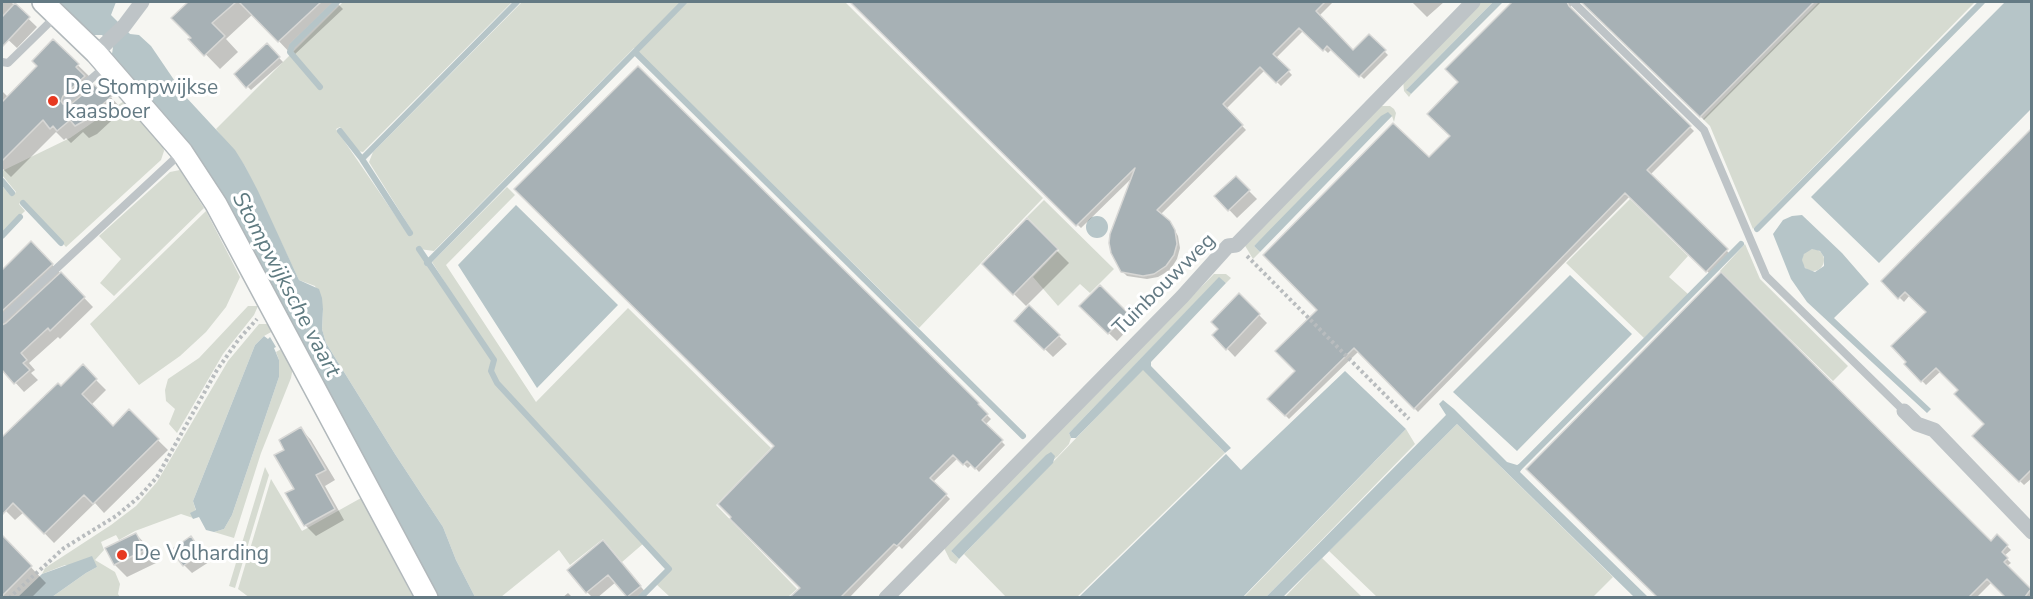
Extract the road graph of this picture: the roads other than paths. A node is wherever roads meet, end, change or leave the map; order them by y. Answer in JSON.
{"nodes":[{"id":1,"x":142,"y":2,"type":"edge"},
{"id":2,"x":1473,"y":2,"type":"edge"},
{"id":3,"x":1573,"y":2,"type":"edge"},
{"id":4,"x":50,"y":8,"type":"edge"},
{"id":5,"x":103,"y":53,"type":"junction"},
{"id":6,"x":2,"y":62,"type":"edge"},
{"id":7,"x":67,"y":100,"type":"dead end"},
{"id":8,"x":182,"y":152,"type":"junction"},
{"id":9,"x":2,"y":319,"type":"edge"},
{"id":10,"x":1904,"y":411,"type":"joint"},
{"id":11,"x":2031,"y":532,"type":"edge"},
{"id":12,"x":427,"y":597,"type":"edge"},
{"id":13,"x":886,"y":597,"type":"edge"}],
"edges":[{"from":1,"to":5,"type":"street"},
{"from":2,"to":13,"type":"street","name":"Tuinbouwweg"},
{"from":3,"to":10,"type":"lane"},
{"from":4,"to":5,"type":"street"},
{"from":4,"to":6,"type":"lane"},
{"from":5,"to":7,"type":"lane"},
{"from":5,"to":8,"type":"street"},
{"from":8,"to":9,"type":"lane"},
{"from":8,"to":12,"type":"street"},
{"from":10,"to":11,"type":"street"}]}
